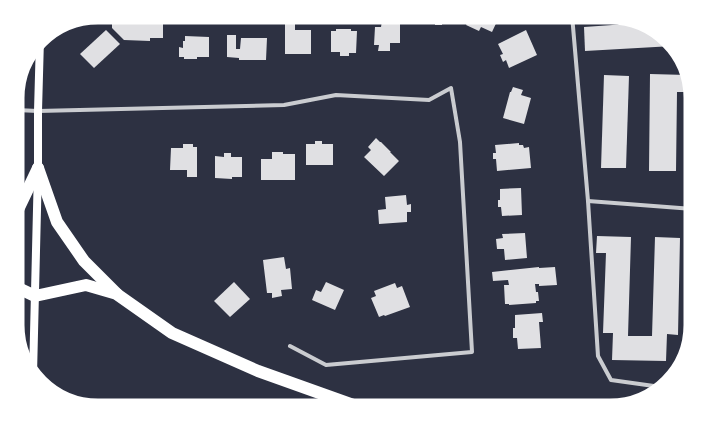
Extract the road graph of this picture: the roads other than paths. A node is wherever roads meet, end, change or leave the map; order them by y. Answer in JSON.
{"nodes":[{"id":1,"x":573,"y":22,"type":"edge"},
{"id":2,"x":40,"y":50,"type":"edge"},
{"id":3,"x":22,"y":110,"type":"edge"},
{"id":4,"x":38,"y":111,"type":"junction"},
{"id":5,"x":38,"y":168,"type":"junction"},
{"id":6,"x":22,"y":201,"type":"edge"},
{"id":7,"x":588,"y":201,"type":"junction"},
{"id":8,"x":686,"y":208,"type":"edge"},
{"id":9,"x":22,"y":290,"type":"edge"},
{"id":10,"x":118,"y":294,"type":"junction"},
{"id":11,"x":35,"y":296,"type":"junction"},
{"id":12,"x":290,"y":346,"type":"dead end"},
{"id":13,"x":33,"y":364,"type":"edge"},
{"id":14,"x":655,"y":386,"type":"edge"},
{"id":15,"x":342,"y":401,"type":"edge"}],
"edges":[{"from":1,"to":7,"type":"street"},
{"from":2,"to":4,"type":"main road"},
{"from":3,"to":4,"type":"street"},
{"from":4,"to":5,"type":"main road"},
{"from":4,"to":12,"type":"street"},
{"from":5,"to":6,"type":"highway"},
{"from":5,"to":10,"type":"highway"},
{"from":5,"to":11,"type":"main road"},
{"from":7,"to":8,"type":"street"},
{"from":7,"to":14,"type":"street"},
{"from":9,"to":11,"type":"highway"},
{"from":10,"to":11,"type":"highway"},
{"from":10,"to":15,"type":"highway"},
{"from":11,"to":13,"type":"main road"}]}
